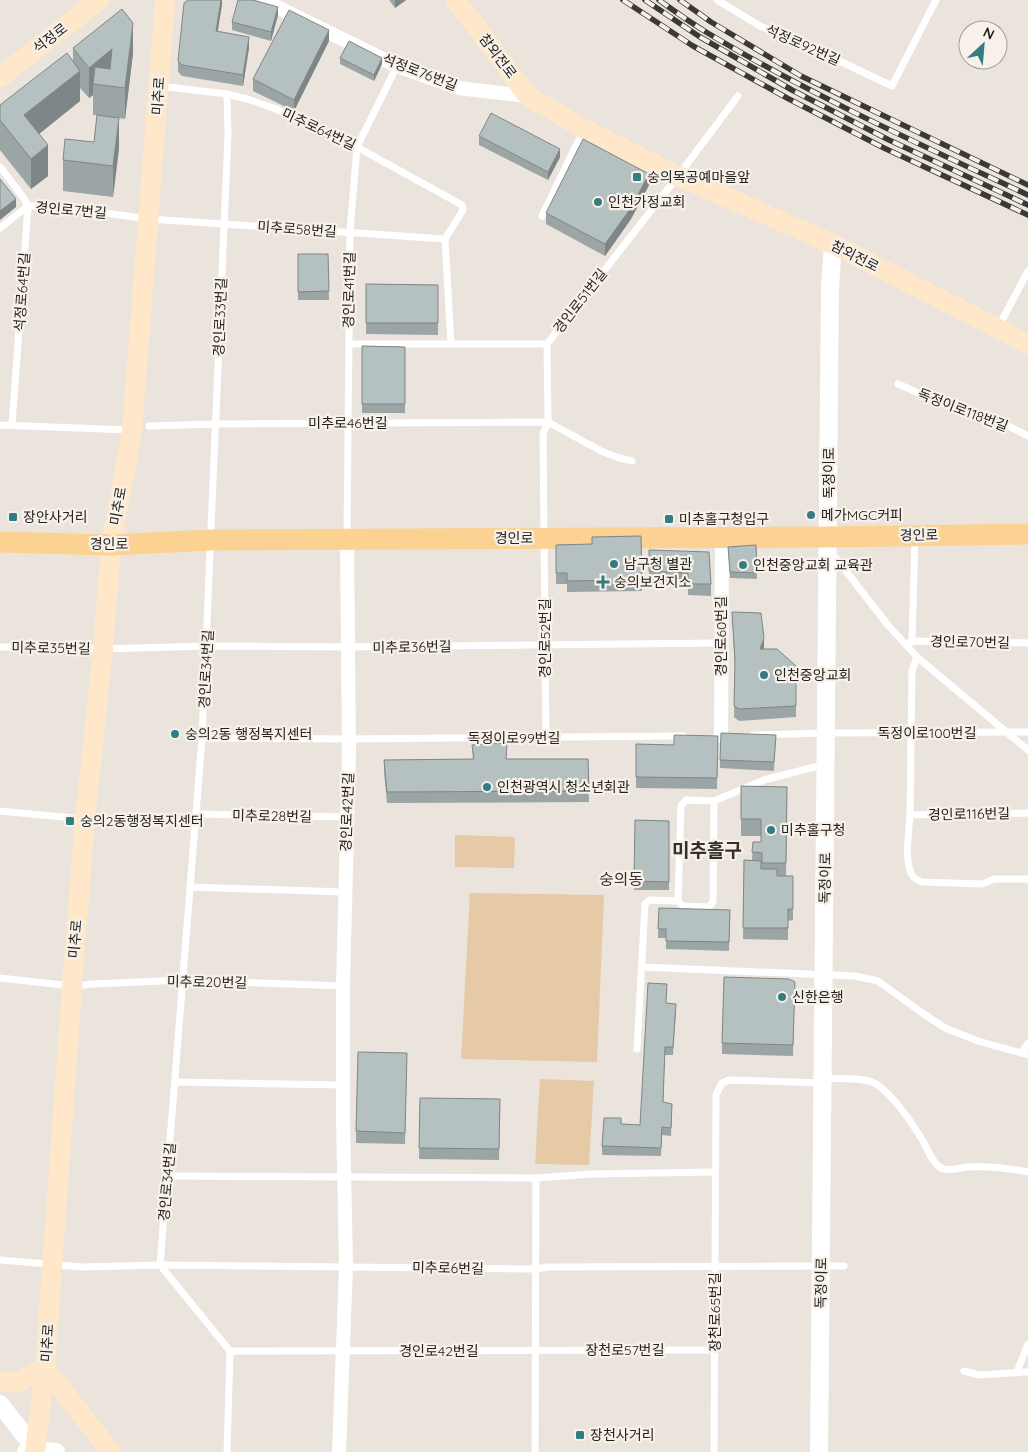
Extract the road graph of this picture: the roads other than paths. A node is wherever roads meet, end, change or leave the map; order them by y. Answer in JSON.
{"nodes":[{"id":1,"x":99,"y":0,"type":"edge"},
{"id":2,"x":165,"y":0,"type":"edge"},
{"id":3,"x":263,"y":0,"type":"edge"},
{"id":4,"x":456,"y":0,"type":"edge"},
{"id":5,"x":717,"y":0,"type":"edge"},
{"id":6,"x":936,"y":0,"type":"edge"},
{"id":7,"x":397,"y":66,"type":"junction"},
{"id":8,"x":0,"y":77,"type":"edge"},
{"id":9,"x":159,"y":86,"type":"junction"},
{"id":10,"x":227,"y":94,"type":"junction"},
{"id":11,"x":528,"y":96,"type":"junction"},
{"id":12,"x":738,"y":96,"type":"dead end"},
{"id":13,"x":584,"y":130,"type":"junction"},
{"id":14,"x":357,"y":147,"type":"junction"},
{"id":15,"x":0,"y":167,"type":"edge"},
{"id":16,"x":678,"y":176,"type":"junction"},
{"id":17,"x":28,"y":206,"type":"junction"},
{"id":18,"x":542,"y":216,"type":"dead end"},
{"id":19,"x":149,"y":219,"type":"junction"},
{"id":20,"x":224,"y":224,"type":"junction"},
{"id":21,"x":0,"y":228,"type":"edge"},
{"id":22,"x":350,"y":232,"type":"junction"},
{"id":23,"x":445,"y":239,"type":"junction"},
{"id":24,"x":833,"y":244,"type":"junction"},
{"id":25,"x":1028,"y":271,"type":"edge"},
{"id":26,"x":998,"y":330,"type":"junction"},
{"id":27,"x":349,"y":344,"type":"junction"},
{"id":28,"x":451,"y":344,"type":"junction"},
{"id":29,"x":547,"y":344,"type":"junction"},
{"id":30,"x":1028,"y":344,"type":"edge"},
{"id":31,"x":898,"y":384,"type":"dead end"},
{"id":32,"x":548,"y":422,"type":"junction"},
{"id":33,"x":348,"y":423,"type":"junction"},
{"id":34,"x":216,"y":424,"type":"junction"},
{"id":35,"x":0,"y":425,"type":"edge"},
{"id":36,"x":12,"y":425,"type":"junction"},
{"id":37,"x":140,"y":428,"type":"junction"},
{"id":38,"x":1028,"y":436,"type":"edge"},
{"id":39,"x":632,"y":461,"type":"dead end"},
{"id":40,"x":1028,"y":534,"type":"edge"},
{"id":41,"x":915,"y":535,"type":"junction"},
{"id":42,"x":722,"y":537,"type":"junction"},
{"id":43,"x":544,"y":538,"type":"junction"},
{"id":44,"x":347,"y":539,"type":"junction"},
{"id":45,"x":212,"y":540,"type":"junction"},
{"id":46,"x":828,"y":540,"type":"junction"},
{"id":47,"x":0,"y":542,"type":"edge"},
{"id":48,"x":111,"y":545,"type":"junction"},
{"id":49,"x":721,"y":643,"type":"junction"},
{"id":50,"x":909,"y":643,"type":"junction"},
{"id":51,"x":1028,"y":643,"type":"edge"},
{"id":52,"x":545,"y":645,"type":"junction"},
{"id":53,"x":206,"y":646,"type":"junction"},
{"id":54,"x":0,"y":647,"type":"edge"},
{"id":55,"x":348,"y":647,"type":"junction"},
{"id":56,"x":103,"y":649,"type":"junction"},
{"id":57,"x":917,"y":657,"type":"junction"},
{"id":58,"x":911,"y":732,"type":"junction"},
{"id":59,"x":1006,"y":732,"type":"junction"},
{"id":60,"x":1028,"y":732,"type":"edge"},
{"id":61,"x":826,"y":733,"type":"junction"},
{"id":62,"x":750,"y":735,"type":"edge"},
{"id":63,"x":692,"y":736,"type":"edge"},
{"id":64,"x":721,"y":736,"type":"edge"},
{"id":65,"x":546,"y":737,"type":"junction"},
{"id":66,"x":202,"y":738,"type":"junction"},
{"id":67,"x":348,"y":739,"type":"junction"},
{"id":68,"x":1028,"y":750,"type":"edge"},
{"id":69,"x":826,"y":764,"type":"junction"},
{"id":70,"x":714,"y":801,"type":"junction"},
{"id":71,"x":0,"y":811,"type":"edge"},
{"id":72,"x":1028,"y":813,"type":"edge"},
{"id":73,"x":196,"y":814,"type":"junction"},
{"id":74,"x":910,"y":815,"type":"junction"},
{"id":75,"x":347,"y":817,"type":"junction"},
{"id":76,"x":85,"y":820,"type":"junction"},
{"id":77,"x":1028,"y":879,"type":"edge"},
{"id":78,"x":190,"y":887,"type":"junction"},
{"id":79,"x":345,"y":892,"type":"junction"},
{"id":80,"x":678,"y":902,"type":"junction"},
{"id":81,"x":642,"y":967,"type":"junction"},
{"id":82,"x":824,"y":974,"type":"junction"},
{"id":83,"x":0,"y":978,"type":"edge"},
{"id":84,"x":183,"y":980,"type":"junction"},
{"id":85,"x":72,"y":986,"type":"junction"},
{"id":86,"x":343,"y":986,"type":"junction"},
{"id":87,"x":1028,"y":1043,"type":"edge"},
{"id":88,"x":637,"y":1049,"type":"dead end"},
{"id":89,"x":1024,"y":1054,"type":"edge"},
{"id":90,"x":823,"y":1080,"type":"junction"},
{"id":91,"x":175,"y":1082,"type":"junction"},
{"id":92,"x":343,"y":1085,"type":"junction"},
{"id":93,"x":715,"y":1172,"type":"junction"},
{"id":94,"x":1028,"y":1172,"type":"edge"},
{"id":95,"x":167,"y":1176,"type":"junction"},
{"id":96,"x":344,"y":1178,"type":"junction"},
{"id":97,"x":536,"y":1178,"type":"junction"},
{"id":98,"x":0,"y":1260,"type":"edge"},
{"id":99,"x":52,"y":1265,"type":"junction"},
{"id":100,"x":160,"y":1265,"type":"junction"},
{"id":101,"x":821,"y":1266,"type":"junction"},
{"id":102,"x":844,"y":1266,"type":"dead end"},
{"id":103,"x":346,"y":1267,"type":"junction"},
{"id":104,"x":715,"y":1267,"type":"junction"},
{"id":105,"x":536,"y":1269,"type":"junction"},
{"id":106,"x":1028,"y":1344,"type":"edge"},
{"id":107,"x":715,"y":1350,"type":"junction"},
{"id":108,"x":230,"y":1351,"type":"junction"},
{"id":109,"x":342,"y":1351,"type":"junction"},
{"id":110,"x":535,"y":1351,"type":"junction"},
{"id":111,"x":45,"y":1368,"type":"junction"},
{"id":112,"x":964,"y":1370,"type":"dead end"},
{"id":113,"x":1017,"y":1372,"type":"junction"},
{"id":114,"x":1028,"y":1372,"type":"edge"},
{"id":115,"x":0,"y":1381,"type":"edge"},
{"id":116,"x":0,"y":1404,"type":"edge"},
{"id":117,"x":32,"y":1451,"type":"edge"},
{"id":118,"x":56,"y":1452,"type":"edge"},
{"id":119,"x":110,"y":1452,"type":"edge"},
{"id":120,"x":227,"y":1452,"type":"edge"},
{"id":121,"x":339,"y":1452,"type":"edge"},
{"id":122,"x":535,"y":1452,"type":"edge"},
{"id":123,"x":714,"y":1452,"type":"edge"},
{"id":124,"x":819,"y":1452,"type":"edge"}],
"edges":[{"from":1,"to":8,"type":"main road","name":"석정로"},
{"from":2,"to":9,"type":"main road","name":"미추로"},
{"from":3,"to":7,"type":"street","name":"석정로76번길"},
{"from":4,"to":11,"type":"main road","name":"참외전로"},
{"from":5,"to":6,"type":"lane","name":"석정로92번길"},
{"from":7,"to":11,"type":"street","name":"석정로76번길"},
{"from":7,"to":14,"type":"lane","name":"경인로41번길"},
{"from":9,"to":10,"type":"lane","name":"미추로64번길"},
{"from":9,"to":19,"type":"main road","name":"미추로"},
{"from":10,"to":14,"type":"lane","name":"미추로64번길"},
{"from":10,"to":20,"type":"lane","name":"경인로33번길"},
{"from":11,"to":13,"type":"main road","name":"참외전로"},
{"from":12,"to":16,"type":"lane"},
{"from":13,"to":16,"type":"main road","name":"참외전로"},
{"from":13,"to":18,"type":"lane"},
{"from":14,"to":22,"type":"lane","name":"경인로41번길"},
{"from":14,"to":23,"type":"lane","name":"미추로64번길"},
{"from":15,"to":17,"type":"lane"},
{"from":16,"to":24,"type":"main road","name":"참외전로"},
{"from":16,"to":29,"type":"lane","name":"경인로51번길"},
{"from":17,"to":19,"type":"lane","name":"경인로7번길"},
{"from":17,"to":21,"type":"lane","name":"경인로7번길"},
{"from":17,"to":36,"type":"lane","name":"석정로64번길"},
{"from":19,"to":20,"type":"lane","name":"미추로58번길"},
{"from":19,"to":37,"type":"main road","name":"미추로"},
{"from":20,"to":22,"type":"lane","name":"미추로58번길"},
{"from":20,"to":34,"type":"lane","name":"경인로33번길"},
{"from":22,"to":23,"type":"lane","name":"미추로58번길"},
{"from":22,"to":27,"type":"lane","name":"경인로41번길"},
{"from":23,"to":28,"type":"lane"},
{"from":24,"to":26,"type":"main road","name":"참외전로"},
{"from":24,"to":46,"type":"street","name":"독정이로"},
{"from":25,"to":26,"type":"lane"},
{"from":26,"to":30,"type":"main road","name":"참외전로"},
{"from":27,"to":28,"type":"lane","name":"경인로41번길"},
{"from":27,"to":33,"type":"lane","name":"경인로41번길"},
{"from":28,"to":29,"type":"lane","name":"경인로41번길"},
{"from":29,"to":32,"type":"lane","name":"경인로51번길"},
{"from":31,"to":38,"type":"lane","name":"독정이로118번길"},
{"from":32,"to":33,"type":"lane","name":"미추로46번길"},
{"from":32,"to":39,"type":"lane"},
{"from":32,"to":43,"type":"lane","name":"경인로51번길"},
{"from":33,"to":34,"type":"lane","name":"미추로46번길"},
{"from":33,"to":44,"type":"lane","name":"경인로41번길"},
{"from":34,"to":37,"type":"lane","name":"미추로46번길"},
{"from":34,"to":45,"type":"lane","name":"경인로33번길"},
{"from":35,"to":36,"type":"lane"},
{"from":36,"to":37,"type":"lane"},
{"from":37,"to":48,"type":"main road","name":"미추로"},
{"from":40,"to":41,"type":"main road","name":"경인로"},
{"from":41,"to":46,"type":"main road","name":"경인로"},
{"from":41,"to":50,"type":"lane","name":"경인로70번길"},
{"from":42,"to":43,"type":"main road","name":"경인로"},
{"from":42,"to":46,"type":"main road","name":"경인로"},
{"from":42,"to":49,"type":"street","name":"경인로60번길"},
{"from":43,"to":44,"type":"main road","name":"경인로"},
{"from":43,"to":52,"type":"lane","name":"경인로52번길"},
{"from":44,"to":45,"type":"main road","name":"경인로"},
{"from":44,"to":55,"type":"street","name":"경인로42번길"},
{"from":45,"to":48,"type":"main road","name":"경인로"},
{"from":45,"to":53,"type":"lane","name":"경인로34번길"},
{"from":46,"to":50,"type":"lane","name":"경인로70번길"},
{"from":46,"to":61,"type":"street","name":"독정이로"},
{"from":47,"to":48,"type":"main road","name":"경인로"},
{"from":48,"to":56,"type":"main road","name":"미추로"},
{"from":49,"to":52,"type":"lane","name":"미추로36번길"},
{"from":49,"to":64,"type":"street","name":"경인로60번길"},
{"from":50,"to":51,"type":"lane","name":"경인로70번길"},
{"from":50,"to":57,"type":"lane","name":"경인로70번길"},
{"from":52,"to":55,"type":"lane","name":"미추로36번길"},
{"from":52,"to":65,"type":"lane","name":"경인로52번길"},
{"from":53,"to":55,"type":"lane","name":"미추로36번길"},
{"from":53,"to":56,"type":"lane","name":"미추로36번길"},
{"from":53,"to":66,"type":"lane","name":"경인로34번길"},
{"from":54,"to":56,"type":"lane","name":"미추로35번길"},
{"from":55,"to":67,"type":"street","name":"경인로42번길"},
{"from":56,"to":76,"type":"main road","name":"미추로"},
{"from":57,"to":58,"type":"lane","name":"경인로70번길"},
{"from":57,"to":59,"type":"lane","name":"경인로70번길"},
{"from":58,"to":59,"type":"lane","name":"독정이로100번길"},
{"from":58,"to":61,"type":"lane","name":"독정이로100번길"},
{"from":58,"to":74,"type":"lane","name":"경인로70번길"},
{"from":59,"to":60,"type":"lane","name":"독정이로100번길"},
{"from":59,"to":68,"type":"lane","name":"경인로70번길"},
{"from":61,"to":62,"type":"lane"},
{"from":61,"to":69,"type":"street","name":"독정이로"},
{"from":63,"to":65,"type":"lane","name":"독정이로99번길"},
{"from":65,"to":67,"type":"lane","name":"독정이로99번길"},
{"from":66,"to":67,"type":"lane","name":"독정이로99번길"},
{"from":66,"to":73,"type":"lane","name":"경인로34번길"},
{"from":67,"to":75,"type":"street","name":"경인로42번길"},
{"from":69,"to":70,"type":"lane"},
{"from":69,"to":82,"type":"street","name":"독정이로"},
{"from":70,"to":80,"type":"lane"},
{"from":70,"to":80,"type":"lane"},
{"from":71,"to":76,"type":"lane"},
{"from":72,"to":74,"type":"lane","name":"경인로116번길"},
{"from":73,"to":75,"type":"lane","name":"미추로28번길"},
{"from":73,"to":78,"type":"lane","name":"경인로34번길"},
{"from":74,"to":77,"type":"lane","name":"경인로70번길"},
{"from":75,"to":79,"type":"street","name":"경인로42번길"},
{"from":76,"to":85,"type":"main road","name":"미추로"},
{"from":78,"to":79,"type":"lane"},
{"from":78,"to":84,"type":"lane","name":"경인로34번길"},
{"from":79,"to":86,"type":"street","name":"경인로42번길"},
{"from":80,"to":81,"type":"lane"},
{"from":81,"to":82,"type":"lane"},
{"from":81,"to":88,"type":"lane"},
{"from":82,"to":89,"type":"lane"},
{"from":82,"to":90,"type":"street","name":"독정이로"},
{"from":83,"to":85,"type":"lane","name":"미추로20번길"},
{"from":84,"to":85,"type":"lane","name":"미추로20번길"},
{"from":84,"to":86,"type":"lane","name":"미추로20번길"},
{"from":84,"to":91,"type":"lane","name":"경인로34번길"},
{"from":85,"to":99,"type":"main road","name":"미추로"},
{"from":86,"to":92,"type":"street","name":"경인로42번길"},
{"from":87,"to":89,"type":"lane"},
{"from":90,"to":93,"type":"lane","name":"장천로65번길"},
{"from":90,"to":94,"type":"lane"},
{"from":90,"to":101,"type":"street","name":"독정이로"},
{"from":91,"to":92,"type":"lane"},
{"from":91,"to":95,"type":"lane","name":"경인로34번길"},
{"from":92,"to":96,"type":"street","name":"경인로42번길"},
{"from":93,"to":97,"type":"lane"},
{"from":93,"to":104,"type":"lane","name":"장천로65번길"},
{"from":95,"to":96,"type":"lane"},
{"from":95,"to":100,"type":"lane","name":"경인로34번길"},
{"from":96,"to":97,"type":"lane"},
{"from":96,"to":103,"type":"street","name":"경인로42번길"},
{"from":97,"to":105,"type":"lane"},
{"from":98,"to":99,"type":"lane","name":"미추로6번길"},
{"from":99,"to":100,"type":"lane","name":"미추로6번길"},
{"from":99,"to":111,"type":"main road","name":"미추로"},
{"from":100,"to":103,"type":"lane","name":"미추로6번길"},
{"from":100,"to":108,"type":"lane"},
{"from":101,"to":102,"type":"lane","name":"미추로6번길"},
{"from":101,"to":104,"type":"lane","name":"미추로6번길"},
{"from":101,"to":124,"type":"street","name":"독정이로"},
{"from":103,"to":105,"type":"lane","name":"미추로6번길"},
{"from":103,"to":109,"type":"street","name":"경인로42번길"},
{"from":104,"to":105,"type":"lane","name":"미추로6번길"},
{"from":104,"to":107,"type":"lane","name":"장천로65번길"},
{"from":105,"to":110,"type":"lane"},
{"from":106,"to":113,"type":"lane"},
{"from":107,"to":110,"type":"lane","name":"장천로57번길"},
{"from":107,"to":123,"type":"lane","name":"장천로65번길"},
{"from":108,"to":109,"type":"lane"},
{"from":108,"to":120,"type":"lane"},
{"from":109,"to":110,"type":"lane","name":"경인로42번길"},
{"from":109,"to":121,"type":"street","name":"경인로42번길"},
{"from":110,"to":122,"type":"lane"},
{"from":111,"to":115,"type":"main road"},
{"from":111,"to":117,"type":"main road","name":"미추로"},
{"from":111,"to":119,"type":"main road"},
{"from":112,"to":113,"type":"lane"},
{"from":113,"to":114,"type":"lane"},
{"from":116,"to":117,"type":"street"},
{"from":117,"to":118,"type":"street"}]}
